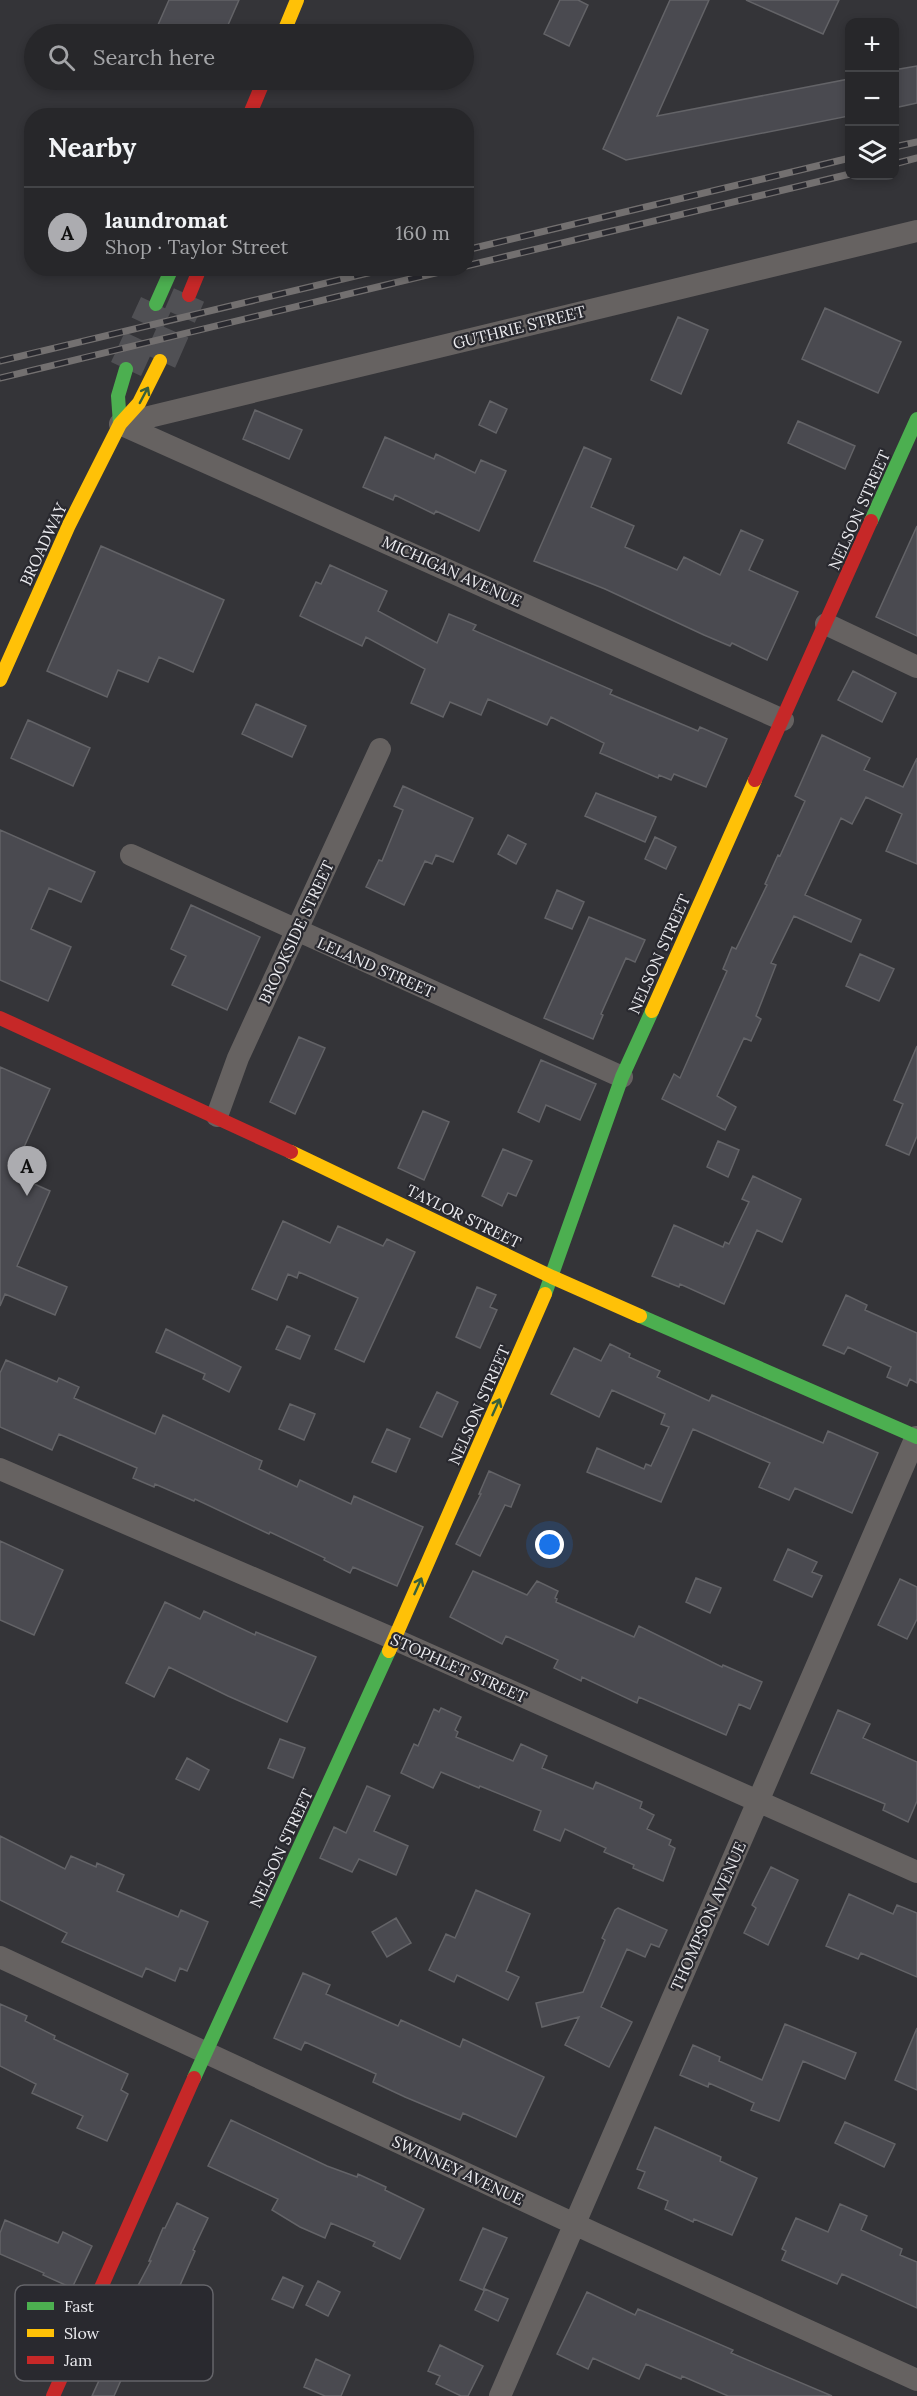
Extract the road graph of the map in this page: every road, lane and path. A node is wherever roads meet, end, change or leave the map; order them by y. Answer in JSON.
{"nodes":[{"id":1,"x":297,"y":0,"type":"edge"},
{"id":2,"x":287,"y":24,"type":"edge"},
{"id":3,"x":260,"y":90,"type":"edge"},
{"id":4,"x":252,"y":108,"type":"edge"},
{"id":5,"x":917,"y":231,"type":"edge"},
{"id":6,"x":168,"y":276,"type":"edge"},
{"id":7,"x":197,"y":276,"type":"edge"},
{"id":8,"x":189,"y":295,"type":"tunnel mouth"},
{"id":9,"x":156,"y":304,"type":"tunnel mouth"},
{"id":10,"x":160,"y":362,"type":"tunnel mouth"},
{"id":11,"x":126,"y":369,"type":"tunnel mouth"},
{"id":12,"x":917,"y":419,"type":"edge"},
{"id":13,"x":120,"y":424,"type":"junction"},
{"id":14,"x":826,"y":624,"type":"junction"},
{"id":15,"x":917,"y":667,"type":"edge"},
{"id":16,"x":0,"y":680,"type":"edge"},
{"id":17,"x":783,"y":720,"type":"junction"},
{"id":18,"x":380,"y":749,"type":"dead end"},
{"id":19,"x":131,"y":855,"type":"dead end"},
{"id":20,"x":296,"y":932,"type":"junction"},
{"id":21,"x":0,"y":1018,"type":"edge"},
{"id":22,"x":622,"y":1077,"type":"junction"},
{"id":23,"x":217,"y":1116,"type":"junction"},
{"id":24,"x":552,"y":1277,"type":"junction"},
{"id":25,"x":917,"y":1437,"type":"edge"},
{"id":26,"x":0,"y":1469,"type":"edge"},
{"id":27,"x":394,"y":1639,"type":"junction"},
{"id":28,"x":758,"y":1801,"type":"junction"},
{"id":29,"x":917,"y":1872,"type":"edge"},
{"id":30,"x":0,"y":1957,"type":"edge"},
{"id":31,"x":205,"y":2052,"type":"junction"},
{"id":32,"x":574,"y":2224,"type":"junction"},
{"id":33,"x":102,"y":2285,"type":"edge"},
{"id":34,"x":917,"y":2380,"type":"edge"},
{"id":35,"x":60,"y":2381,"type":"edge"},
{"id":36,"x":53,"y":2396,"type":"edge"},
{"id":37,"x":500,"y":2396,"type":"edge"}],
"edges":[{"from":1,"to":2,"type":"street"},
{"from":3,"to":4,"type":"street"},
{"from":5,"to":13,"type":"street","name":"GUTHRIE STREET"},
{"from":6,"to":9,"type":"street"},
{"from":7,"to":8,"type":"street"},
{"from":13,"to":10,"type":"street","name":"BROADWAY","one_way":true},
{"from":11,"to":13,"type":"street"},
{"from":12,"to":14,"type":"street","name":"NELSON STREET"},
{"from":13,"to":16,"type":"street","name":"BROADWAY"},
{"from":13,"to":17,"type":"street","name":"MICHIGAN AVENUE"},
{"from":14,"to":15,"type":"street"},
{"from":14,"to":17,"type":"street","name":"NELSON STREET"},
{"from":17,"to":22,"type":"street","name":"NELSON STREET"},
{"from":18,"to":20,"type":"street","name":"BROOKSIDE STREET"},
{"from":19,"to":20,"type":"street","name":"LELAND STREET"},
{"from":20,"to":22,"type":"street","name":"LELAND STREET"},
{"from":20,"to":23,"type":"street","name":"BROOKSIDE STREET"},
{"from":21,"to":23,"type":"street","name":"TAYLOR STREET"},
{"from":22,"to":24,"type":"street","name":"NELSON STREET"},
{"from":23,"to":24,"type":"street","name":"TAYLOR STREET"},
{"from":24,"to":25,"type":"street","name":"TAYLOR STREET"},
{"from":27,"to":24,"type":"street","name":"NELSON STREET","one_way":true},
{"from":25,"to":28,"type":"street","name":"THOMPSON AVENUE"},
{"from":26,"to":27,"type":"street","name":"STOPHLET STREET"},
{"from":27,"to":28,"type":"street","name":"STOPHLET STREET"},
{"from":27,"to":31,"type":"street","name":"NELSON STREET"},
{"from":28,"to":29,"type":"street","name":"STOPHLET STREET"},
{"from":28,"to":32,"type":"street","name":"THOMPSON AVENUE"},
{"from":30,"to":31,"type":"street","name":"SWINNEY AVENUE"},
{"from":31,"to":32,"type":"street","name":"SWINNEY AVENUE"},
{"from":31,"to":33,"type":"street","name":"NELSON STREET"},
{"from":32,"to":34,"type":"street","name":"SWINNEY AVENUE"},
{"from":32,"to":37,"type":"street","name":"THOMPSON AVENUE"},
{"from":35,"to":36,"type":"street","name":"NELSON STREET"}]}
